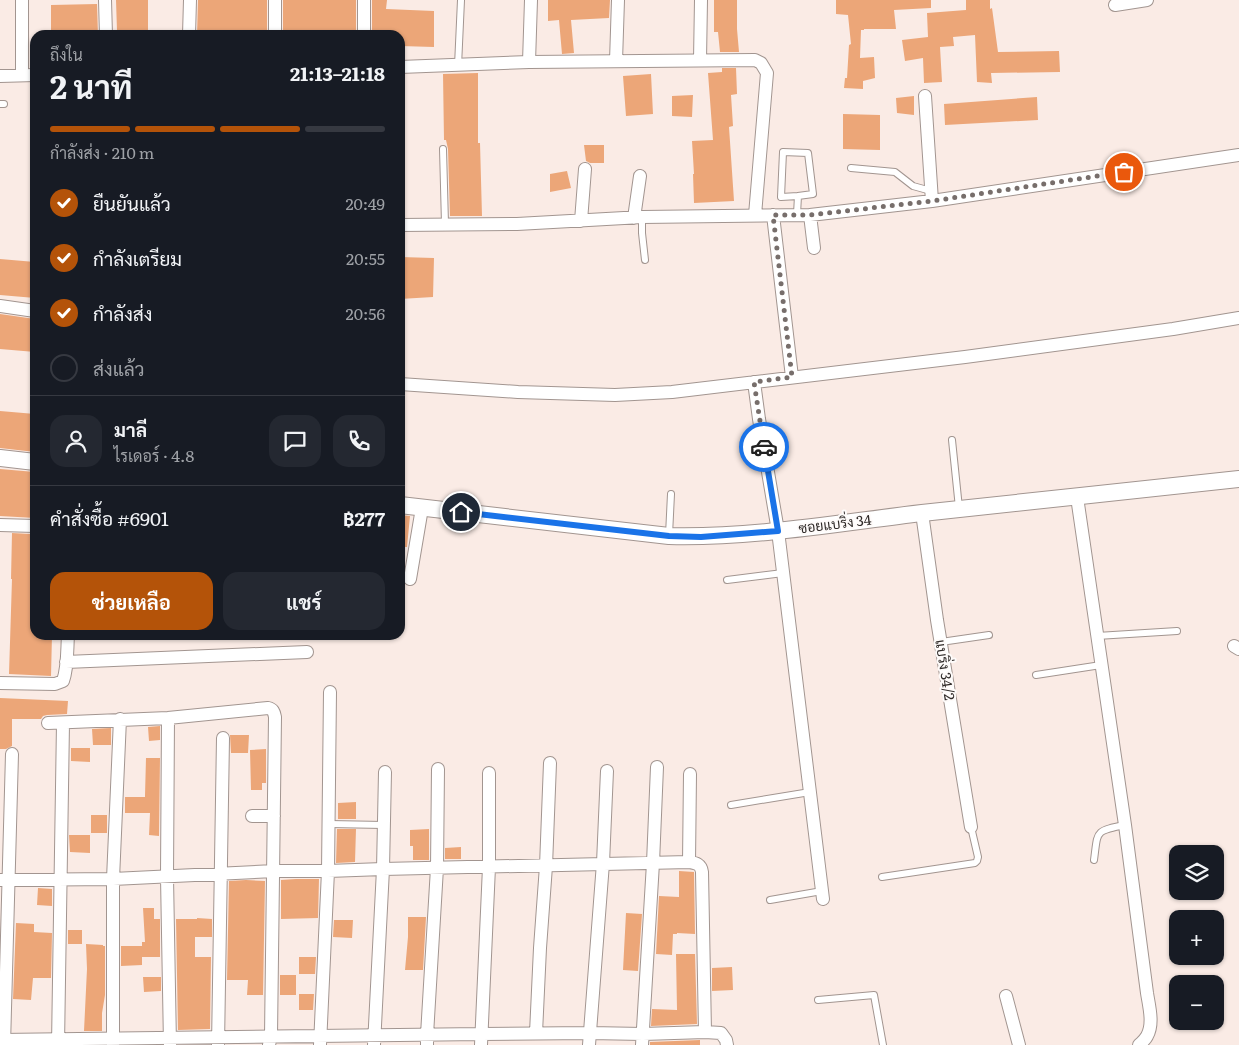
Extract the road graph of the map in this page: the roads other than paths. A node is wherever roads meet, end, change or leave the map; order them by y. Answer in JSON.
{"nodes":[{"id":1,"x":22,"y":0,"type":"edge"},
{"id":2,"x":105,"y":0,"type":"edge"},
{"id":3,"x":190,"y":0,"type":"edge"},
{"id":4,"x":275,"y":0,"type":"edge"},
{"id":5,"x":364,"y":0,"type":"edge"},
{"id":6,"x":461,"y":0,"type":"edge"},
{"id":7,"x":531,"y":0,"type":"edge"},
{"id":8,"x":618,"y":0,"type":"edge"},
{"id":9,"x":701,"y":0,"type":"edge"},
{"id":10,"x":1147,"y":0,"type":"edge"},
{"id":11,"x":1115,"y":5,"type":"dead end"},
{"id":12,"x":106,"y":30,"type":"edge"},
{"id":13,"x":189,"y":30,"type":"edge"},
{"id":14,"x":275,"y":30,"type":"edge"},
{"id":15,"x":364,"y":30,"type":"edge"},
{"id":16,"x":700,"y":60,"type":"junction"},
{"id":17,"x":529,"y":62,"type":"junction"},
{"id":18,"x":616,"y":62,"type":"junction"},
{"id":19,"x":458,"y":66,"type":"junction"},
{"id":20,"x":405,"y":67,"type":"edge"},
{"id":21,"x":22,"y":75,"type":"junction"},
{"id":22,"x":30,"y":75,"type":"edge"},
{"id":23,"x":0,"y":76,"type":"edge"},
{"id":24,"x":924,"y":96,"type":"dead end"},
{"id":25,"x":443,"y":149,"type":"dead end"},
{"id":26,"x":1239,"y":155,"type":"edge"},
{"id":27,"x":851,"y":168,"type":"dead end"},
{"id":28,"x":585,"y":169,"type":"dead end"},
{"id":29,"x":640,"y":176,"type":"dead end"},
{"id":30,"x":798,"y":196,"type":"junction"},
{"id":31,"x":931,"y":196,"type":"junction"},
{"id":32,"x":797,"y":214,"type":"junction"},
{"id":33,"x":755,"y":215,"type":"junction"},
{"id":34,"x":773,"y":215,"type":"junction"},
{"id":35,"x":810,"y":215,"type":"junction"},
{"id":36,"x":638,"y":218,"type":"junction"},
{"id":37,"x":582,"y":220,"type":"junction"},
{"id":38,"x":405,"y":224,"type":"edge"},
{"id":39,"x":445,"y":224,"type":"junction"},
{"id":40,"x":814,"y":248,"type":"dead end"},
{"id":41,"x":646,"y":260,"type":"dead end"},
{"id":42,"x":0,"y":306,"type":"edge"},
{"id":43,"x":30,"y":310,"type":"edge"},
{"id":44,"x":1239,"y":318,"type":"edge"},
{"id":45,"x":792,"y":377,"type":"junction"},
{"id":46,"x":754,"y":382,"type":"junction"},
{"id":47,"x":405,"y":384,"type":"edge"},
{"id":48,"x":952,"y":440,"type":"dead end"},
{"id":49,"x":0,"y":458,"type":"edge"},
{"id":50,"x":30,"y":461,"type":"edge"},
{"id":51,"x":1239,"y":479,"type":"edge"},
{"id":52,"x":671,"y":494,"type":"dead end"},
{"id":53,"x":1077,"y":497,"type":"junction"},
{"id":54,"x":405,"y":506,"type":"edge"},
{"id":55,"x":422,"y":508,"type":"junction"},
{"id":56,"x":959,"y":509,"type":"junction"},
{"id":57,"x":922,"y":513,"type":"junction"},
{"id":58,"x":0,"y":525,"type":"edge"},
{"id":59,"x":30,"y":526,"type":"edge"},
{"id":60,"x":778,"y":531,"type":"junction"},
{"id":61,"x":669,"y":536,"type":"junction"},
{"id":62,"x":783,"y":573,"type":"junction"},
{"id":63,"x":410,"y":579,"type":"dead end"},
{"id":64,"x":727,"y":580,"type":"dead end"},
{"id":65,"x":1177,"y":631,"type":"dead end"},
{"id":66,"x":989,"y":635,"type":"dead end"},
{"id":67,"x":1097,"y":636,"type":"junction"},
{"id":68,"x":68,"y":640,"type":"edge"},
{"id":69,"x":941,"y":642,"type":"junction"},
{"id":70,"x":307,"y":652,"type":"dead end"},
{"id":71,"x":66,"y":662,"type":"junction"},
{"id":72,"x":1101,"y":665,"type":"junction"},
{"id":73,"x":1036,"y":675,"type":"dead end"},
{"id":74,"x":0,"y":683,"type":"edge"},
{"id":75,"x":330,"y":692,"type":"dead end"},
{"id":76,"x":168,"y":718,"type":"junction"},
{"id":77,"x":120,"y":719,"type":"junction"},
{"id":78,"x":48,"y":723,"type":"dead end"},
{"id":79,"x":63,"y":723,"type":"junction"},
{"id":80,"x":223,"y":738,"type":"dead end"},
{"id":81,"x":12,"y":754,"type":"dead end"},
{"id":82,"x":550,"y":763,"type":"dead end"},
{"id":83,"x":657,"y":768,"type":"dead end"},
{"id":84,"x":438,"y":769,"type":"dead end"},
{"id":85,"x":607,"y":771,"type":"dead end"},
{"id":86,"x":385,"y":772,"type":"dead end"},
{"id":87,"x":490,"y":773,"type":"dead end"},
{"id":88,"x":690,"y":774,"type":"dead end"},
{"id":89,"x":810,"y":792,"type":"junction"},
{"id":90,"x":731,"y":805,"type":"dead end"},
{"id":91,"x":252,"y":816,"type":"dead end"},
{"id":92,"x":274,"y":816,"type":"junction"},
{"id":93,"x":329,"y":824,"type":"junction"},
{"id":94,"x":384,"y":825,"type":"junction"},
{"id":95,"x":1125,"y":825,"type":"junction"},
{"id":96,"x":971,"y":827,"type":"joint"},
{"id":97,"x":1094,"y":860,"type":"dead end"},
{"id":98,"x":688,"y":862,"type":"junction"},
{"id":99,"x":604,"y":863,"type":"junction"},
{"id":100,"x":653,"y":863,"type":"junction"},
{"id":101,"x":546,"y":866,"type":"junction"},
{"id":102,"x":489,"y":867,"type":"junction"},
{"id":103,"x":437,"y":868,"type":"junction"},
{"id":104,"x":383,"y":869,"type":"junction"},
{"id":105,"x":274,"y":872,"type":"junction"},
{"id":106,"x":328,"y":872,"type":"junction"},
{"id":107,"x":220,"y":874,"type":"junction"},
{"id":108,"x":167,"y":877,"type":"junction"},
{"id":109,"x":882,"y":877,"type":"dead end"},
{"id":110,"x":61,"y":878,"type":"junction"},
{"id":111,"x":113,"y":879,"type":"junction"},
{"id":112,"x":4,"y":880,"type":"edge"},
{"id":113,"x":823,"y":895,"type":"joint"},
{"id":114,"x":770,"y":900,"type":"dead end"},
{"id":115,"x":1006,"y":996,"type":"dead end"},
{"id":116,"x":818,"y":1000,"type":"dead end"},
{"id":117,"x":705,"y":1032,"type":"junction"},
{"id":118,"x":534,"y":1037,"type":"edge"},
{"id":119,"x":481,"y":1039,"type":"edge"},
{"id":120,"x":589,"y":1039,"type":"edge"},
{"id":121,"x":684,"y":1039,"type":"edge"},
{"id":122,"x":320,"y":1040,"type":"edge"},
{"id":123,"x":374,"y":1040,"type":"edge"},
{"id":124,"x":427,"y":1040,"type":"edge"},
{"id":125,"x":642,"y":1040,"type":"edge"},
{"id":126,"x":218,"y":1041,"type":"edge"},
{"id":127,"x":270,"y":1041,"type":"edge"},
{"id":128,"x":3,"y":1042,"type":"edge"},
{"id":129,"x":58,"y":1042,"type":"edge"},
{"id":130,"x":113,"y":1042,"type":"edge"},
{"id":131,"x":170,"y":1042,"type":"edge"},
{"id":132,"x":727,"y":1045,"type":"edge"},
{"id":133,"x":883,"y":1045,"type":"edge"},
{"id":134,"x":1019,"y":1045,"type":"edge"},
{"id":135,"x":1139,"y":1045,"type":"edge"}],
"edges":[{"from":1,"to":21,"type":"street"},
{"from":2,"to":12,"type":"street"},
{"from":3,"to":13,"type":"street"},
{"from":4,"to":14,"type":"street"},
{"from":5,"to":15,"type":"street"},
{"from":6,"to":19,"type":"lane"},
{"from":7,"to":17,"type":"street"},
{"from":8,"to":18,"type":"street"},
{"from":9,"to":16,"type":"street"},
{"from":10,"to":11,"type":"street"},
{"from":16,"to":18,"type":"street"},
{"from":16,"to":33,"type":"street"},
{"from":17,"to":18,"type":"street"},
{"from":17,"to":19,"type":"street"},
{"from":19,"to":20,"type":"street"},
{"from":21,"to":22,"type":"street"},
{"from":21,"to":23,"type":"street"},
{"from":24,"to":31,"type":"street"},
{"from":25,"to":39,"type":"lane"},
{"from":26,"to":31,"type":"street"},
{"from":27,"to":31,"type":"lane"},
{"from":28,"to":37,"type":"street"},
{"from":29,"to":36,"type":"street"},
{"from":30,"to":30,"type":"lane"},
{"from":30,"to":32,"type":"lane"},
{"from":31,"to":35,"type":"street"},
{"from":32,"to":34,"type":"street"},
{"from":32,"to":35,"type":"street"},
{"from":33,"to":34,"type":"street"},
{"from":33,"to":36,"type":"street"},
{"from":34,"to":45,"type":"street"},
{"from":35,"to":40,"type":"street"},
{"from":36,"to":37,"type":"street"},
{"from":36,"to":41,"type":"lane"},
{"from":37,"to":39,"type":"street"},
{"from":38,"to":39,"type":"street"},
{"from":42,"to":43,"type":"street"},
{"from":44,"to":45,"type":"street"},
{"from":45,"to":46,"type":"street"},
{"from":46,"to":47,"type":"street"},
{"from":46,"to":60,"type":"street"},
{"from":48,"to":56,"type":"lane"},
{"from":49,"to":50,"type":"street"},
{"from":51,"to":53,"type":"street","name":"ซอยแบริ่ง 34"},
{"from":52,"to":61,"type":"lane"},
{"from":53,"to":56,"type":"street","name":"ซอยแบริ่ง 34"},
{"from":53,"to":67,"type":"street"},
{"from":54,"to":55,"type":"street","name":"ซอยแบริ่ง 34"},
{"from":55,"to":61,"type":"street","name":"ซอยแบริ่ง 34"},
{"from":55,"to":63,"type":"street"},
{"from":56,"to":57,"type":"street","name":"ซอยแบริ่ง 34"},
{"from":57,"to":60,"type":"street","name":"ซอยแบริ่ง 34"},
{"from":57,"to":69,"type":"street","name":"แบริ่ง 34/2"},
{"from":58,"to":59,"type":"street"},
{"from":60,"to":61,"type":"street","name":"ซอยแบริ่ง 34"},
{"from":60,"to":62,"type":"street"},
{"from":62,"to":64,"type":"lane"},
{"from":62,"to":89,"type":"street"},
{"from":65,"to":67,"type":"lane"},
{"from":66,"to":69,"type":"lane"},
{"from":67,"to":72,"type":"street"},
{"from":68,"to":71,"type":"street"},
{"from":69,"to":96,"type":"street","name":"แบริ่ง 34/2"},
{"from":70,"to":71,"type":"street"},
{"from":71,"to":74,"type":"street"},
{"from":72,"to":73,"type":"lane"},
{"from":72,"to":95,"type":"street"},
{"from":75,"to":93,"type":"street"},
{"from":76,"to":77,"type":"street"},
{"from":76,"to":92,"type":"street"},
{"from":76,"to":108,"type":"street"},
{"from":77,"to":79,"type":"street"},
{"from":77,"to":111,"type":"street"},
{"from":78,"to":79,"type":"street"},
{"from":79,"to":110,"type":"street"},
{"from":80,"to":107,"type":"street"},
{"from":81,"to":112,"type":"street"},
{"from":82,"to":101,"type":"street"},
{"from":83,"to":100,"type":"street"},
{"from":84,"to":103,"type":"street"},
{"from":85,"to":99,"type":"street"},
{"from":86,"to":94,"type":"street"},
{"from":87,"to":102,"type":"street"},
{"from":88,"to":98,"type":"street"},
{"from":89,"to":90,"type":"lane"},
{"from":89,"to":113,"type":"street"},
{"from":91,"to":92,"type":"street"},
{"from":92,"to":105,"type":"street"},
{"from":93,"to":94,"type":"lane"},
{"from":93,"to":106,"type":"street"},
{"from":94,"to":104,"type":"street"},
{"from":95,"to":97,"type":"lane"},
{"from":95,"to":135,"type":"street"},
{"from":96,"to":109,"type":"lane"},
{"from":98,"to":100,"type":"street"},
{"from":98,"to":117,"type":"street"},
{"from":99,"to":100,"type":"street"},
{"from":99,"to":101,"type":"street"},
{"from":99,"to":120,"type":"street"},
{"from":100,"to":125,"type":"street"},
{"from":101,"to":102,"type":"street"},
{"from":101,"to":118,"type":"street"},
{"from":102,"to":103,"type":"street"},
{"from":102,"to":119,"type":"street"},
{"from":103,"to":104,"type":"street"},
{"from":103,"to":124,"type":"street"},
{"from":104,"to":106,"type":"street"},
{"from":104,"to":123,"type":"street"},
{"from":105,"to":106,"type":"street"},
{"from":105,"to":107,"type":"street"},
{"from":105,"to":127,"type":"street"},
{"from":106,"to":122,"type":"street"},
{"from":107,"to":108,"type":"street"},
{"from":107,"to":126,"type":"street"},
{"from":108,"to":111,"type":"street"},
{"from":108,"to":131,"type":"street"},
{"from":110,"to":111,"type":"street"},
{"from":110,"to":112,"type":"street"},
{"from":110,"to":129,"type":"street"},
{"from":111,"to":130,"type":"street"},
{"from":112,"to":128,"type":"street"},
{"from":113,"to":114,"type":"lane"},
{"from":115,"to":134,"type":"street"},
{"from":116,"to":133,"type":"lane"},
{"from":117,"to":121,"type":"street"},
{"from":117,"to":132,"type":"street"},
{"from":118,"to":119,"type":"street"},
{"from":118,"to":120,"type":"street"},
{"from":119,"to":124,"type":"street"},
{"from":120,"to":125,"type":"street"},
{"from":121,"to":125,"type":"street"},
{"from":122,"to":123,"type":"street"},
{"from":122,"to":127,"type":"street"},
{"from":123,"to":124,"type":"street"},
{"from":126,"to":127,"type":"street"},
{"from":126,"to":131,"type":"street"},
{"from":128,"to":129,"type":"street"},
{"from":129,"to":130,"type":"street"},
{"from":130,"to":131,"type":"street"}]}
